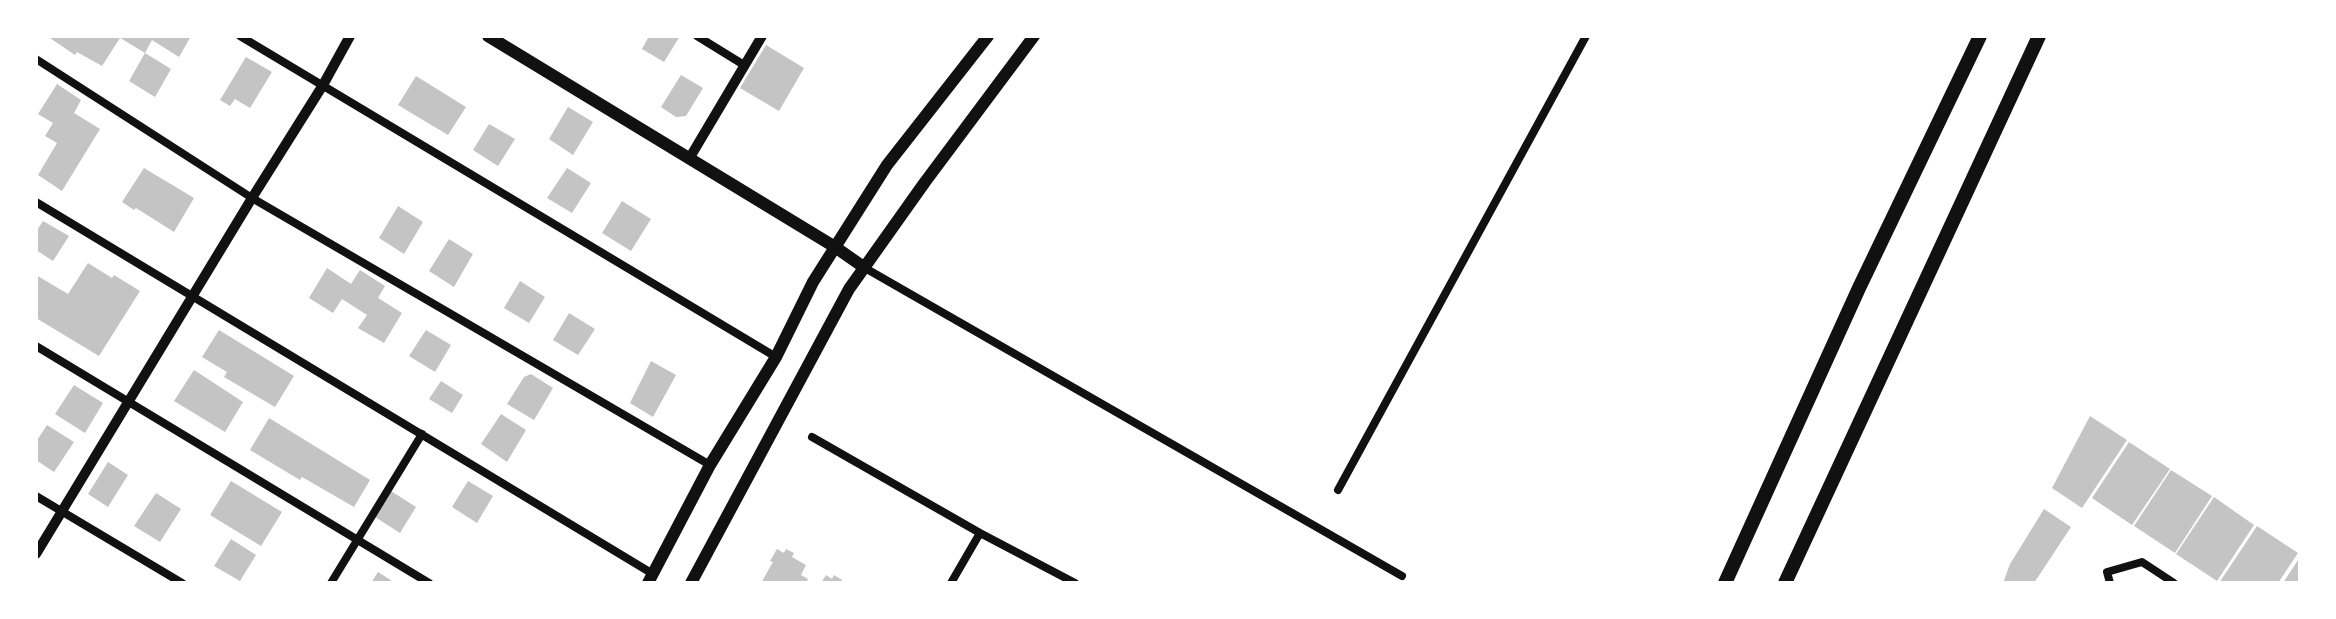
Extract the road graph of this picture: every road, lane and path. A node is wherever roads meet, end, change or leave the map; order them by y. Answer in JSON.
{"nodes":[{"id":1,"x":240,"y":36,"type":"edge"},
{"id":2,"x":350,"y":36,"type":"edge"},
{"id":3,"x":488,"y":36,"type":"edge"},
{"id":4,"x":697,"y":36,"type":"edge"},
{"id":5,"x":762,"y":36,"type":"edge"},
{"id":6,"x":988,"y":36,"type":"edge"},
{"id":7,"x":1034,"y":36,"type":"edge"},
{"id":8,"x":1586,"y":36,"type":"edge"},
{"id":9,"x":1980,"y":36,"type":"edge"},
{"id":10,"x":2039,"y":36,"type":"edge"},
{"id":11,"x":36,"y":59,"type":"edge"},
{"id":12,"x":744,"y":65,"type":"junction"},
{"id":13,"x":323,"y":85,"type":"junction"},
{"id":14,"x":689,"y":159,"type":"junction"},
{"id":15,"x":252,"y":198,"type":"junction"},
{"id":16,"x":36,"y":202,"type":"edge"},
{"id":17,"x":835,"y":247,"type":"junction"},
{"id":18,"x":865,"y":268,"type":"junction"},
{"id":19,"x":194,"y":296,"type":"junction"},
{"id":20,"x":36,"y":346,"type":"edge"},
{"id":21,"x":776,"y":357,"type":"junction"},
{"id":22,"x":129,"y":402,"type":"junction"},
{"id":23,"x":422,"y":434,"type":"junction"},
{"id":24,"x":812,"y":437,"type":"dead end"},
{"id":25,"x":710,"y":465,"type":"junction"},
{"id":26,"x":1338,"y":490,"type":"dead end"},
{"id":27,"x":36,"y":496,"type":"edge"},
{"id":28,"x":62,"y":511,"type":"junction"},
{"id":29,"x":980,"y":533,"type":"junction"},
{"id":30,"x":357,"y":540,"type":"junction"},
{"id":31,"x":36,"y":554,"type":"edge"},
{"id":32,"x":1402,"y":576,"type":"dead end"},
{"id":33,"x":650,"y":578,"type":"edge"},
{"id":34,"x":182,"y":583,"type":"edge"},
{"id":35,"x":331,"y":583,"type":"edge"},
{"id":36,"x":429,"y":583,"type":"edge"},
{"id":37,"x":691,"y":583,"type":"edge"},
{"id":38,"x":951,"y":583,"type":"edge"},
{"id":39,"x":1075,"y":583,"type":"edge"},
{"id":40,"x":1725,"y":583,"type":"edge"},
{"id":41,"x":1785,"y":583,"type":"edge"},
{"id":42,"x":2110,"y":583,"type":"edge"},
{"id":43,"x":2174,"y":583,"type":"edge"}],
"edges":[{"from":1,"to":13,"type":"street"},
{"from":2,"to":13,"type":"street"},
{"from":3,"to":14,"type":"main road"},
{"from":4,"to":12,"type":"street"},
{"from":5,"to":12,"type":"street"},
{"from":6,"to":17,"type":"main road"},
{"from":7,"to":18,"type":"main road"},
{"from":8,"to":26,"type":"street"},
{"from":9,"to":40,"type":"highway"},
{"from":10,"to":41,"type":"highway"},
{"from":11,"to":15,"type":"street"},
{"from":12,"to":14,"type":"street"},
{"from":13,"to":15,"type":"street"},
{"from":13,"to":21,"type":"street"},
{"from":14,"to":17,"type":"main road"},
{"from":15,"to":19,"type":"street"},
{"from":15,"to":25,"type":"street"},
{"from":16,"to":19,"type":"street"},
{"from":17,"to":18,"type":"main road"},
{"from":17,"to":21,"type":"main road"},
{"from":18,"to":32,"type":"street"},
{"from":18,"to":37,"type":"main road"},
{"from":19,"to":22,"type":"street"},
{"from":19,"to":23,"type":"street"},
{"from":20,"to":22,"type":"street"},
{"from":21,"to":25,"type":"main road"},
{"from":22,"to":28,"type":"street"},
{"from":22,"to":30,"type":"street"},
{"from":23,"to":30,"type":"street"},
{"from":23,"to":33,"type":"street"},
{"from":24,"to":29,"type":"street"},
{"from":25,"to":33,"type":"main road"},
{"from":27,"to":28,"type":"street"},
{"from":28,"to":31,"type":"street"},
{"from":28,"to":34,"type":"street"},
{"from":29,"to":38,"type":"street"},
{"from":29,"to":39,"type":"street"},
{"from":30,"to":35,"type":"street"},
{"from":30,"to":36,"type":"street"},
{"from":42,"to":43,"type":"street"}]}
